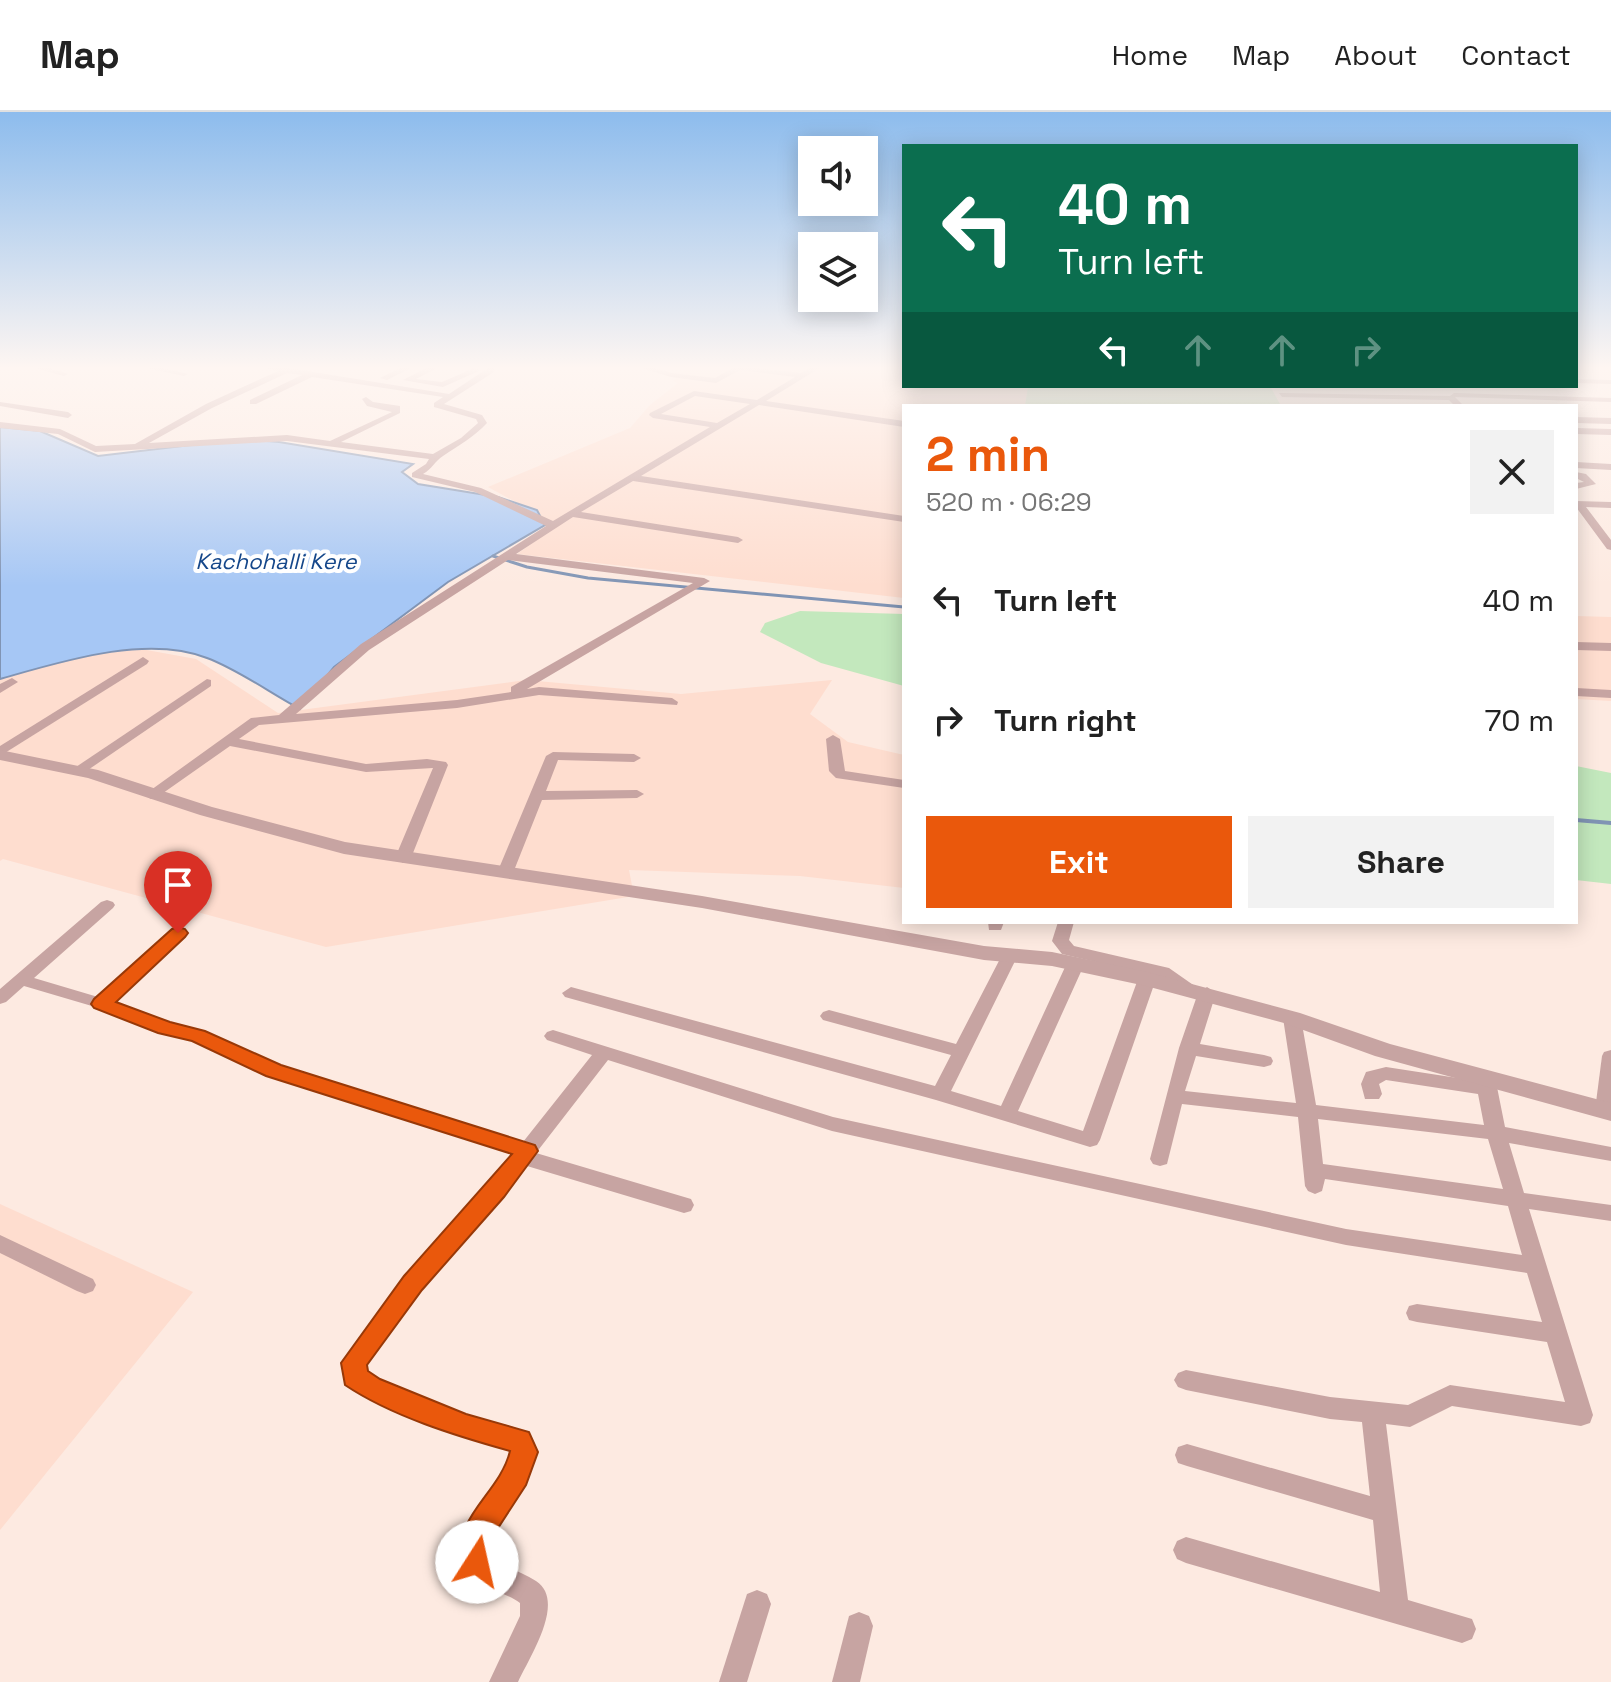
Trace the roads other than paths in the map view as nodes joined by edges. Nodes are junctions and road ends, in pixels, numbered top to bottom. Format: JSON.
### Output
{"nodes":[{"id":1,"x":75,"y":439,"type":"edge"},
{"id":2,"x":150,"y":439,"type":"edge"},
{"id":3,"x":259,"y":439,"type":"edge"},
{"id":4,"x":288,"y":439,"type":"edge"},
{"id":5,"x":341,"y":439,"type":"edge"},
{"id":6,"x":465,"y":439,"type":"edge"},
{"id":7,"x":697,"y":439,"type":"edge"},
{"id":8,"x":331,"y":444,"type":"junction"},
{"id":9,"x":135,"y":448,"type":"junction"},
{"id":10,"x":434,"y":457,"type":"junction"},
{"id":11,"x":1611,"y":469,"type":"edge"},
{"id":12,"x":1578,"y":472,"type":"edge"},
{"id":13,"x":632,"y":478,"type":"junction"},
{"id":14,"x":1578,"y":486,"type":"edge"},
{"id":15,"x":1578,"y":504,"type":"edge"},
{"id":16,"x":1611,"y":505,"type":"edge"},
{"id":17,"x":571,"y":514,"type":"junction"},
{"id":18,"x":902,"y":519,"type":"edge"},
{"id":19,"x":553,"y":525,"type":"junction"},
{"id":20,"x":738,"y":540,"type":"dead end"},
{"id":21,"x":1611,"y":547,"type":"edge"},
{"id":22,"x":502,"y":558,"type":"junction"},
{"id":23,"x":1578,"y":646,"type":"edge"},
{"id":24,"x":1611,"y":647,"type":"edge"},
{"id":25,"x":143,"y":661,"type":"dead end"},
{"id":26,"x":207,"y":683,"type":"dead end"},
{"id":27,"x":1580,"y":692,"type":"edge"},
{"id":28,"x":1611,"y":694,"type":"edge"},
{"id":29,"x":506,"y":696,"type":"junction"},
{"id":30,"x":672,"y":702,"type":"dead end"},
{"id":31,"x":281,"y":720,"type":"junction"},
{"id":32,"x":833,"y":739,"type":"dead end"},
{"id":33,"x":227,"y":741,"type":"junction"},
{"id":34,"x":0,"y":754,"type":"edge"},
{"id":35,"x":634,"y":758,"type":"dead end"},
{"id":36,"x":77,"y":771,"type":"junction"},
{"id":37,"x":902,"y":784,"type":"edge"},
{"id":38,"x":637,"y":794,"type":"dead end"},
{"id":39,"x":151,"y":795,"type":"junction"},
{"id":40,"x":535,"y":796,"type":"junction"},
{"id":41,"x":403,"y":858,"type":"junction"},
{"id":42,"x":505,"y":873,"type":"junction"},
{"id":43,"x":107,"y":905,"type":"dead end"},
{"id":44,"x":1065,"y":924,"type":"edge"},
{"id":45,"x":178,"y":933,"type":"dead end"},
{"id":46,"x":1010,"y":955,"type":"junction"},
{"id":47,"x":1075,"y":965,"type":"junction"},
{"id":48,"x":22,"y":979,"type":"junction"},
{"id":49,"x":1147,"y":979,"type":"junction"},
{"id":50,"x":1198,"y":991,"type":"junction"},
{"id":51,"x":571,"y":993,"type":"dead end"},
{"id":52,"x":0,"y":998,"type":"edge"},
{"id":53,"x":101,"y":1004,"type":"junction"},
{"id":54,"x":829,"y":1016,"type":"dead end"},
{"id":55,"x":1292,"y":1018,"type":"junction"},
{"id":56,"x":553,"y":1036,"type":"dead end"},
{"id":57,"x":1188,"y":1048,"type":"junction"},
{"id":58,"x":960,"y":1051,"type":"junction"},
{"id":59,"x":603,"y":1053,"type":"junction"},
{"id":60,"x":1611,"y":1056,"type":"edge"},
{"id":61,"x":1264,"y":1061,"type":"dead end"},
{"id":62,"x":1487,"y":1083,"type":"junction"},
{"id":63,"x":940,"y":1094,"type":"junction"},
{"id":64,"x":1372,"y":1094,"type":"dead end"},
{"id":65,"x":1174,"y":1096,"type":"junction"},
{"id":66,"x":1307,"y":1109,"type":"junction"},
{"id":67,"x":1608,"y":1111,"type":"edge"},
{"id":68,"x":1006,"y":1115,"type":"junction"},
{"id":69,"x":1496,"y":1133,"type":"junction"},
{"id":70,"x":525,"y":1154,"type":"junction"},
{"id":71,"x":1611,"y":1154,"type":"edge"},
{"id":72,"x":1160,"y":1159,"type":"dead end"},
{"id":73,"x":1519,"y":1200,"type":"junction"},
{"id":74,"x":684,"y":1205,"type":"dead end"},
{"id":75,"x":1611,"y":1213,"type":"edge"},
{"id":76,"x":0,"y":1243,"type":"edge"},
{"id":77,"x":1538,"y":1266,"type":"junction"},
{"id":78,"x":85,"y":1285,"type":"dead end"},
{"id":79,"x":1417,"y":1313,"type":"dead end"},
{"id":80,"x":1558,"y":1334,"type":"junction"},
{"id":81,"x":1186,"y":1380,"type":"dead end"},
{"id":82,"x":1373,"y":1413,"type":"junction"},
{"id":83,"x":1187,"y":1455,"type":"dead end"},
{"id":84,"x":1385,"y":1512,"type":"junction"},
{"id":85,"x":1186,"y":1550,"type":"dead end"},
{"id":86,"x":757,"y":1604,"type":"dead end"},
{"id":87,"x":1396,"y":1612,"type":"junction"},
{"id":88,"x":859,"y":1626,"type":"dead end"},
{"id":89,"x":1462,"y":1629,"type":"dead end"},
{"id":90,"x":503,"y":1682,"type":"edge"},
{"id":91,"x":733,"y":1682,"type":"edge"},
{"id":92,"x":846,"y":1682,"type":"edge"}],
"edges":[{"from":1,"to":9,"type":"street"},
{"from":2,"to":9,"type":"street"},
{"from":3,"to":9,"type":"street"},
{"from":4,"to":8,"type":"street"},
{"from":5,"to":8,"type":"street"},
{"from":6,"to":10,"type":"street"},
{"from":7,"to":13,"type":"street"},
{"from":8,"to":10,"type":"street"},
{"from":10,"to":19,"type":"street"},
{"from":11,"to":12,"type":"street"},
{"from":12,"to":14,"type":"street"},
{"from":13,"to":17,"type":"street"},
{"from":13,"to":18,"type":"street"},
{"from":15,"to":16,"type":"street"},
{"from":15,"to":21,"type":"street"},
{"from":17,"to":19,"type":"street"},
{"from":17,"to":20,"type":"street"},
{"from":19,"to":22,"type":"street"},
{"from":22,"to":29,"type":"street"},
{"from":22,"to":31,"type":"street"},
{"from":23,"to":24,"type":"street"},
{"from":25,"to":34,"type":"street"},
{"from":26,"to":36,"type":"street"},
{"from":27,"to":28,"type":"street"},
{"from":29,"to":30,"type":"street"},
{"from":29,"to":31,"type":"street"},
{"from":31,"to":33,"type":"street"},
{"from":32,"to":37,"type":"street"},
{"from":33,"to":39,"type":"street"},
{"from":33,"to":41,"type":"street"},
{"from":34,"to":36,"type":"street"},
{"from":35,"to":40,"type":"street"},
{"from":36,"to":39,"type":"street"},
{"from":38,"to":40,"type":"street"},
{"from":39,"to":41,"type":"street"},
{"from":40,"to":42,"type":"street"},
{"from":41,"to":42,"type":"street"},
{"from":42,"to":46,"type":"street"},
{"from":43,"to":48,"type":"street"},
{"from":44,"to":50,"type":"street"},
{"from":45,"to":53,"type":"street"},
{"from":46,"to":47,"type":"street"},
{"from":46,"to":58,"type":"street"},
{"from":47,"to":49,"type":"street"},
{"from":47,"to":68,"type":"street"},
{"from":48,"to":52,"type":"street"},
{"from":48,"to":53,"type":"street"},
{"from":49,"to":50,"type":"street"},
{"from":49,"to":68,"type":"street"},
{"from":50,"to":55,"type":"street"},
{"from":50,"to":57,"type":"street"},
{"from":51,"to":63,"type":"street"},
{"from":53,"to":70,"type":"street"},
{"from":54,"to":58,"type":"street"},
{"from":55,"to":62,"type":"street"},
{"from":55,"to":66,"type":"street"},
{"from":56,"to":59,"type":"street"},
{"from":57,"to":61,"type":"street"},
{"from":57,"to":65,"type":"street"},
{"from":58,"to":63,"type":"street"},
{"from":59,"to":70,"type":"street"},
{"from":59,"to":77,"type":"street"},
{"from":60,"to":67,"type":"street"},
{"from":62,"to":64,"type":"street"},
{"from":62,"to":67,"type":"street"},
{"from":62,"to":69,"type":"street"},
{"from":63,"to":68,"type":"street"},
{"from":65,"to":66,"type":"street"},
{"from":65,"to":72,"type":"street"},
{"from":66,"to":69,"type":"street"},
{"from":66,"to":73,"type":"street"},
{"from":69,"to":71,"type":"street"},
{"from":69,"to":73,"type":"street"},
{"from":70,"to":74,"type":"street"},
{"from":70,"to":90,"type":"street"},
{"from":73,"to":75,"type":"street"},
{"from":73,"to":77,"type":"street"},
{"from":76,"to":78,"type":"street"},
{"from":77,"to":80,"type":"street"},
{"from":79,"to":80,"type":"street"},
{"from":80,"to":82,"type":"street"},
{"from":81,"to":82,"type":"street"},
{"from":82,"to":84,"type":"street"},
{"from":83,"to":84,"type":"street"},
{"from":84,"to":87,"type":"street"},
{"from":85,"to":87,"type":"street"},
{"from":86,"to":91,"type":"street"},
{"from":87,"to":89,"type":"street"},
{"from":88,"to":92,"type":"street"}]}
